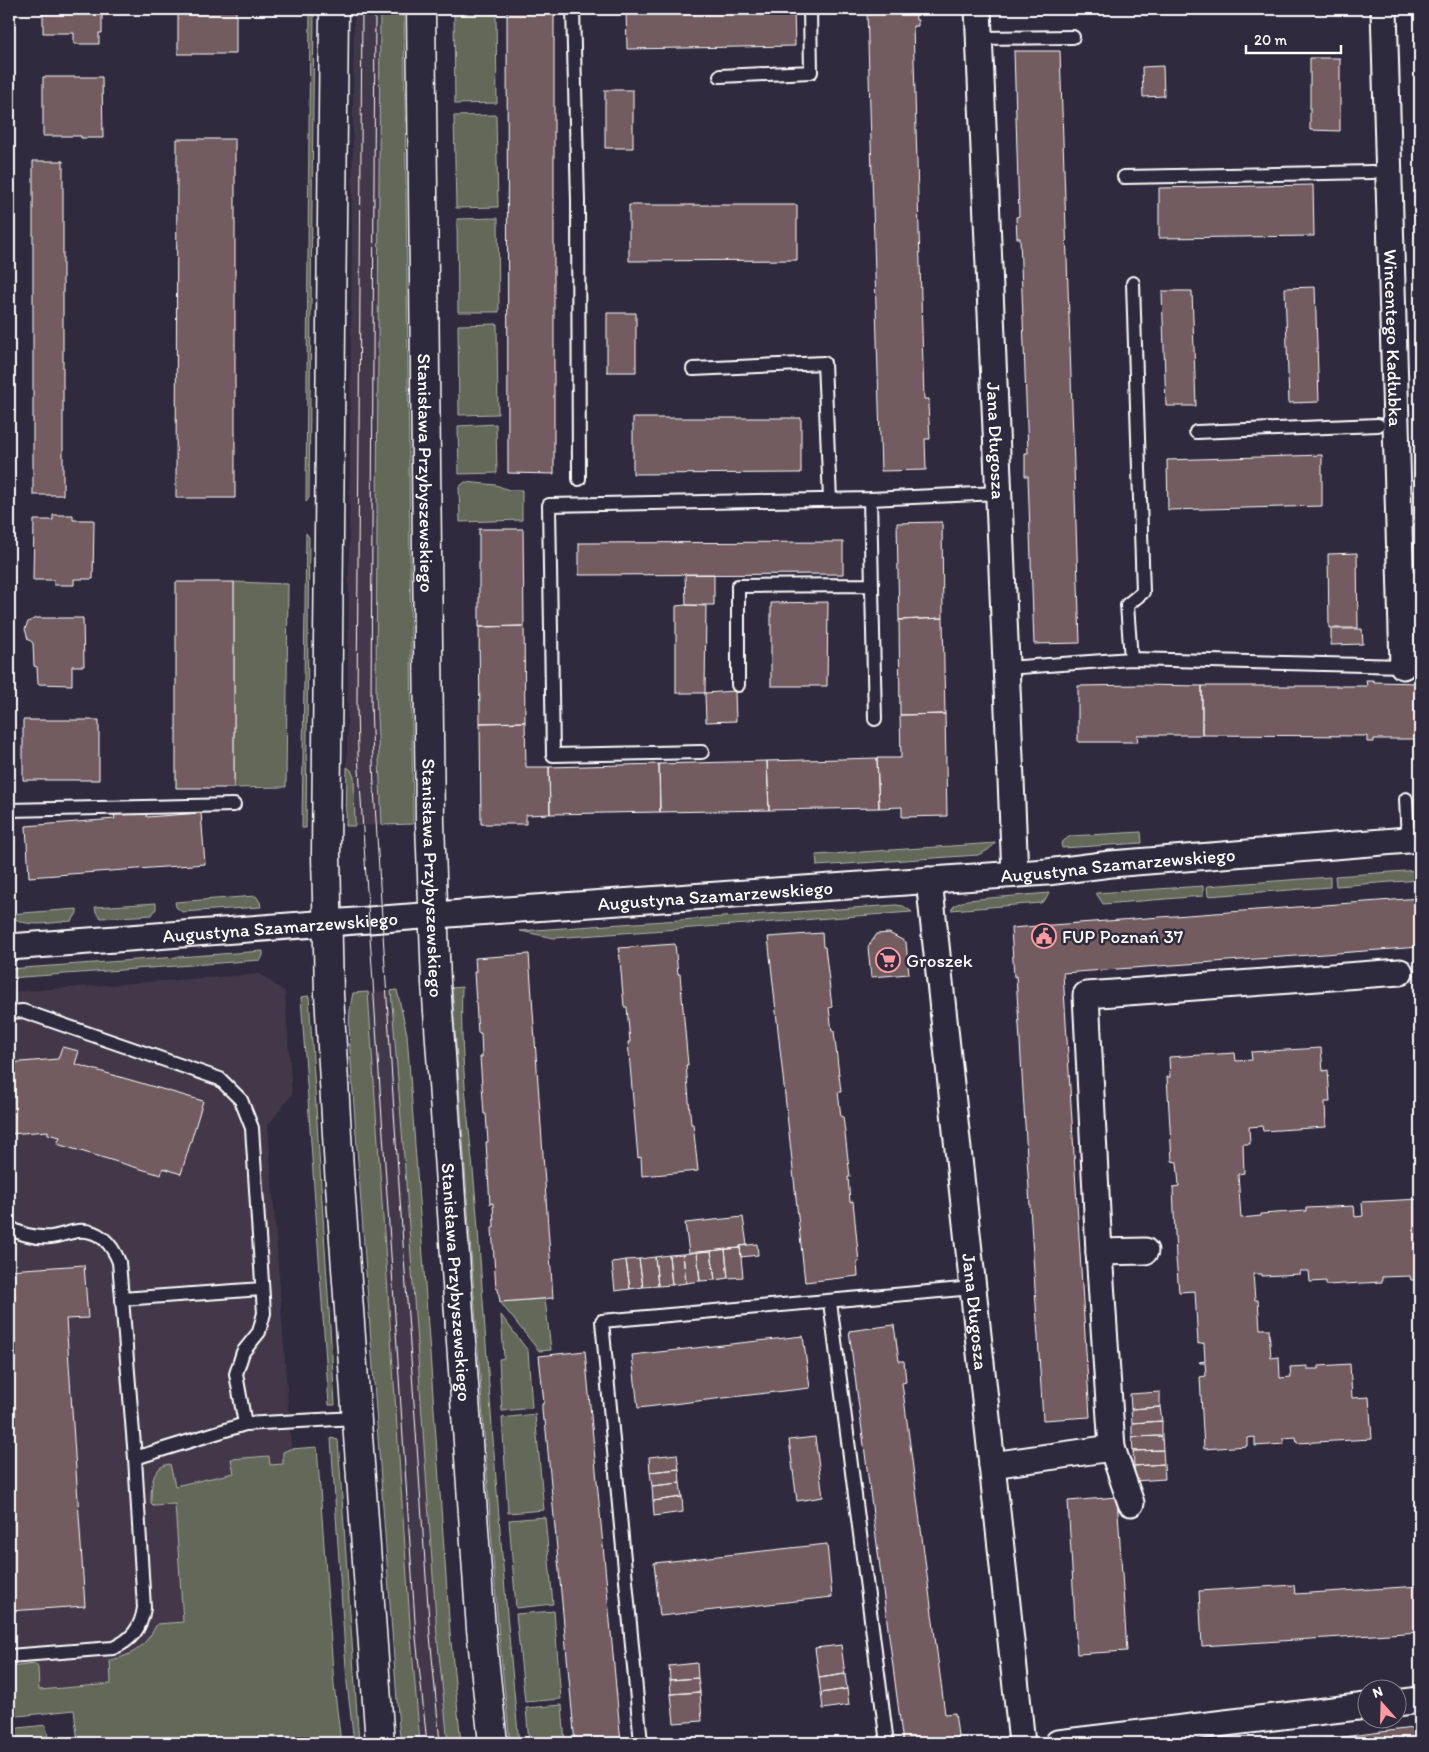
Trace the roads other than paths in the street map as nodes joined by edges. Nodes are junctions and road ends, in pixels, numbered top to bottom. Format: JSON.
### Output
{"nodes":[{"id":1,"x":334,"y":9,"type":"edge"},
{"id":2,"x":421,"y":9,"type":"edge"},
{"id":3,"x":573,"y":9,"type":"edge"},
{"id":4,"x":810,"y":9,"type":"edge"},
{"id":5,"x":978,"y":9,"type":"edge"},
{"id":6,"x":1384,"y":9,"type":"edge"},
{"id":7,"x":1073,"y":37,"type":"dead end"},
{"id":8,"x":979,"y":38,"type":"junction"},
{"id":9,"x":720,"y":76,"type":"dead end"},
{"id":10,"x":1372,"y":172,"type":"dead end"},
{"id":11,"x":1124,"y":177,"type":"dead end"},
{"id":12,"x":1133,"y":283,"type":"dead end"},
{"id":13,"x":693,"y":369,"type":"dead end"},
{"id":14,"x":1378,"y":425,"type":"dead end"},
{"id":15,"x":1196,"y":432,"type":"dead end"},
{"id":16,"x":579,"y":479,"type":"dead end"},
{"id":17,"x":998,"y":493,"type":"junction"},
{"id":18,"x":830,"y":499,"type":"junction"},
{"id":19,"x":870,"y":499,"type":"junction"},
{"id":20,"x":1410,"y":578,"type":"edge"},
{"id":21,"x":872,"y":585,"type":"junction"},
{"id":22,"x":1131,"y":660,"type":"junction"},
{"id":23,"x":1403,"y":666,"type":"joint"},
{"id":24,"x":1006,"y":668,"type":"junction"},
{"id":25,"x":738,"y":685,"type":"dead end"},
{"id":26,"x":875,"y":720,"type":"dead end"},
{"id":27,"x":702,"y":752,"type":"dead end"},
{"id":28,"x":1406,"y":799,"type":"dead end"},
{"id":29,"x":234,"y":805,"type":"dead end"},
{"id":30,"x":9,"y":810,"type":"edge"},
{"id":31,"x":1414,"y":839,"type":"edge"},
{"id":32,"x":1015,"y":874,"type":"junction"},
{"id":33,"x":929,"y":880,"type":"junction"},
{"id":34,"x":433,"y":915,"type":"junction"},
{"id":35,"x":328,"y":923,"type":"junction"},
{"id":36,"x":9,"y":947,"type":"edge"},
{"id":37,"x":1400,"y":972,"type":"dead end"},
{"id":38,"x":9,"y":1012,"type":"edge"},
{"id":39,"x":9,"y":1228,"type":"edge"},
{"id":40,"x":1099,"y":1252,"type":"junction"},
{"id":41,"x":1145,"y":1252,"type":"dead end"},
{"id":42,"x":973,"y":1288,"type":"junction"},
{"id":43,"x":262,"y":1289,"type":"junction"},
{"id":44,"x":122,"y":1299,"type":"junction"},
{"id":45,"x":830,"y":1302,"type":"junction"},
{"id":46,"x":356,"y":1418,"type":"junction"},
{"id":47,"x":245,"y":1424,"type":"junction"},
{"id":48,"x":1112,"y":1448,"type":"junction"},
{"id":49,"x":135,"y":1458,"type":"junction"},
{"id":50,"x":992,"y":1465,"type":"junction"},
{"id":51,"x":1131,"y":1503,"type":"dead end"},
{"id":52,"x":9,"y":1656,"type":"edge"},
{"id":53,"x":1420,"y":1700,"type":"edge"},
{"id":54,"x":1406,"y":1702,"type":"edge"},
{"id":55,"x":1356,"y":1707,"type":"edge"},
{"id":56,"x":380,"y":1743,"type":"edge"},
{"id":57,"x":493,"y":1743,"type":"edge"},
{"id":58,"x":641,"y":1743,"type":"edge"},
{"id":59,"x":887,"y":1743,"type":"edge"},
{"id":60,"x":1022,"y":1743,"type":"edge"},
{"id":61,"x":1058,"y":1743,"type":"edge"}],
"edges":[{"from":1,"to":35,"type":"main road"},
{"from":2,"to":34,"type":"main road","name":"Stanisława Przybyszewskiego"},
{"from":3,"to":16,"type":"lane"},
{"from":4,"to":9,"type":"lane"},
{"from":5,"to":8,"type":"street","name":"Jana Długosza"},
{"from":6,"to":20,"type":"street","name":"Wincentego Kadłubka"},
{"from":7,"to":8,"type":"lane"},
{"from":8,"to":17,"type":"street","name":"Jana Długosza"},
{"from":10,"to":11,"type":"lane"},
{"from":12,"to":22,"type":"lane"},
{"from":13,"to":18,"type":"lane"},
{"from":14,"to":15,"type":"lane"},
{"from":17,"to":19,"type":"lane"},
{"from":17,"to":24,"type":"street","name":"Jana Długosza"},
{"from":18,"to":19,"type":"lane"},
{"from":18,"to":27,"type":"lane"},
{"from":19,"to":21,"type":"lane"},
{"from":20,"to":23,"type":"street","name":"Wincentego Kadłubka"},
{"from":21,"to":25,"type":"lane"},
{"from":21,"to":26,"type":"lane"},
{"from":22,"to":23,"type":"lane"},
{"from":22,"to":24,"type":"lane"},
{"from":24,"to":32,"type":"street","name":"Jana Długosza"},
{"from":28,"to":31,"type":"lane"},
{"from":29,"to":30,"type":"lane"},
{"from":31,"to":32,"type":"street","name":"Augustyna Szamarzewskiego"},
{"from":32,"to":33,"type":"street","name":"Augustyna Szamarzewskiego"},
{"from":33,"to":34,"type":"street","name":"Augustyna Szamarzewskiego"},
{"from":33,"to":42,"type":"street","name":"Jana Długosza"},
{"from":34,"to":35,"type":"street","name":"Augustyna Szamarzewskiego"},
{"from":34,"to":57,"type":"main road","name":"Stanisława Przybyszewskiego"},
{"from":35,"to":36,"type":"street","name":"Augustyna Szamarzewskiego"},
{"from":35,"to":46,"type":"main road"},
{"from":37,"to":40,"type":"street"},
{"from":38,"to":43,"type":"lane"},
{"from":39,"to":44,"type":"lane"},
{"from":40,"to":41,"type":"street"},
{"from":40,"to":48,"type":"street"},
{"from":42,"to":45,"type":"lane"},
{"from":42,"to":50,"type":"street","name":"Jana Długosza"},
{"from":43,"to":44,"type":"lane"},
{"from":43,"to":47,"type":"lane"},
{"from":44,"to":49,"type":"lane"},
{"from":45,"to":58,"type":"lane"},
{"from":45,"to":59,"type":"lane"},
{"from":46,"to":47,"type":"lane"},
{"from":46,"to":56,"type":"main road"},
{"from":47,"to":49,"type":"lane"},
{"from":48,"to":50,"type":"street"},
{"from":48,"to":51,"type":"street"},
{"from":49,"to":52,"type":"lane"},
{"from":50,"to":60,"type":"street","name":"Jana Długosza"},
{"from":53,"to":54,"type":"street"},
{"from":55,"to":61,"type":"street"}]}
